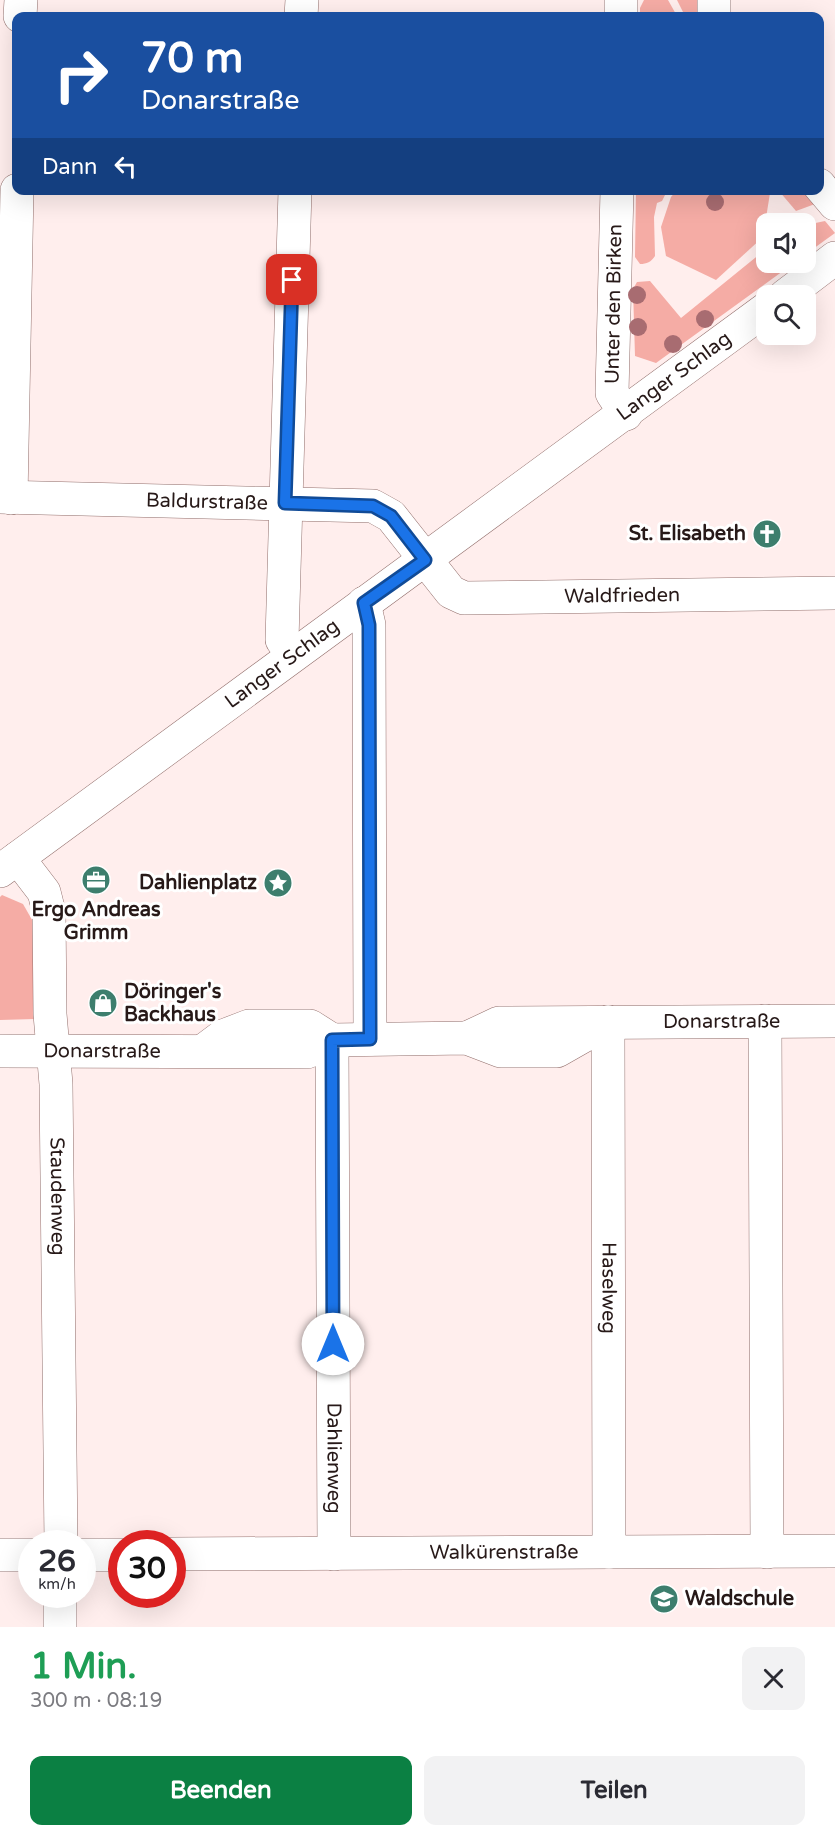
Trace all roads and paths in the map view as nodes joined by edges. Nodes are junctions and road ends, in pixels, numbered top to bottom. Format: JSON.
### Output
{"nodes":[{"id":1,"x":824,"y":191,"type":"edge"},
{"id":2,"x":17,"y":195,"type":"edge"},
{"id":3,"x":296,"y":195,"type":"edge"},
{"id":4,"x":617,"y":195,"type":"edge"},
{"id":5,"x":835,"y":204,"type":"edge"},
{"id":6,"x":835,"y":258,"type":"edge"},
{"id":7,"x":799,"y":285,"type":"edge"},
{"id":8,"x":756,"y":316,"type":"edge"},
{"id":9,"x":626,"y":414,"type":"junction"},
{"id":10,"x":5,"y":498,"type":"edge"},
{"id":11,"x":285,"y":503,"type":"junction"},
{"id":12,"x":425,"y":560,"type":"junction"},
{"id":13,"x":835,"y":593,"type":"edge"},
{"id":14,"x":364,"y":603,"type":"junction"},
{"id":15,"x":287,"y":648,"type":"junction"},
{"id":16,"x":9,"y":865,"type":"edge"},
{"id":17,"x":765,"y":1021,"type":"junction"},
{"id":18,"x":835,"y":1021,"type":"edge"},
{"id":19,"x":608,"y":1022,"type":"junction"},
{"id":20,"x":370,"y":1039,"type":"junction"},
{"id":21,"x":332,"y":1040,"type":"junction"},
{"id":22,"x":53,"y":1050,"type":"junction"},
{"id":23,"x":0,"y":1051,"type":"edge"},
{"id":24,"x":61,"y":1530,"type":"edge"},
{"id":25,"x":835,"y":1551,"type":"edge"},
{"id":26,"x":609,"y":1552,"type":"junction"},
{"id":27,"x":767,"y":1552,"type":"junction"},
{"id":28,"x":186,"y":1554,"type":"edge"},
{"id":29,"x":334,"y":1554,"type":"junction"},
{"id":30,"x":0,"y":1555,"type":"edge"},
{"id":31,"x":18,"y":1555,"type":"edge"},
{"id":32,"x":60,"y":1608,"type":"edge"},
{"id":33,"x":60,"y":1627,"type":"edge"}],
"edges":[{"from":1,"to":5,"type":"street"},
{"from":2,"to":10,"type":"street"},
{"from":3,"to":11,"type":"street"},
{"from":4,"to":9,"type":"street","name":"Unter den Birken"},
{"from":6,"to":7,"type":"street"},
{"from":8,"to":9,"type":"street","name":"Langer Schlag"},
{"from":9,"to":12,"type":"street","name":"Langer Schlag"},
{"from":10,"to":11,"type":"street","name":"Baldurstraße"},
{"from":11,"to":12,"type":"street","name":"Baldurstraße"},
{"from":11,"to":15,"type":"street"},
{"from":12,"to":13,"type":"street","name":"Waldfrieden"},
{"from":12,"to":14,"type":"street","name":"Langer Schlag"},
{"from":14,"to":15,"type":"street","name":"Langer Schlag"},
{"from":14,"to":20,"type":"street"},
{"from":15,"to":16,"type":"street","name":"Langer Schlag"},
{"from":16,"to":22,"type":"street","name":"Staudenweg"},
{"from":17,"to":18,"type":"street","name":"Donarstraße"},
{"from":17,"to":19,"type":"street","name":"Donarstraße"},
{"from":17,"to":27,"type":"street"},
{"from":19,"to":20,"type":"street","name":"Donarstraße"},
{"from":19,"to":26,"type":"street","name":"Haselweg"},
{"from":20,"to":21,"type":"street","name":"Donarstraße"},
{"from":21,"to":22,"type":"street","name":"Donarstraße"},
{"from":21,"to":29,"type":"street","name":"Dahlienweg"},
{"from":22,"to":23,"type":"street","name":"Donarstraße"},
{"from":22,"to":24,"type":"street","name":"Staudenweg"},
{"from":25,"to":27,"type":"street","name":"Walkürenstraße"},
{"from":26,"to":27,"type":"street","name":"Walkürenstraße"},
{"from":26,"to":29,"type":"street","name":"Walkürenstraße"},
{"from":28,"to":29,"type":"street","name":"Walkürenstraße"},
{"from":30,"to":31,"type":"street"},
{"from":32,"to":33,"type":"street"}]}
